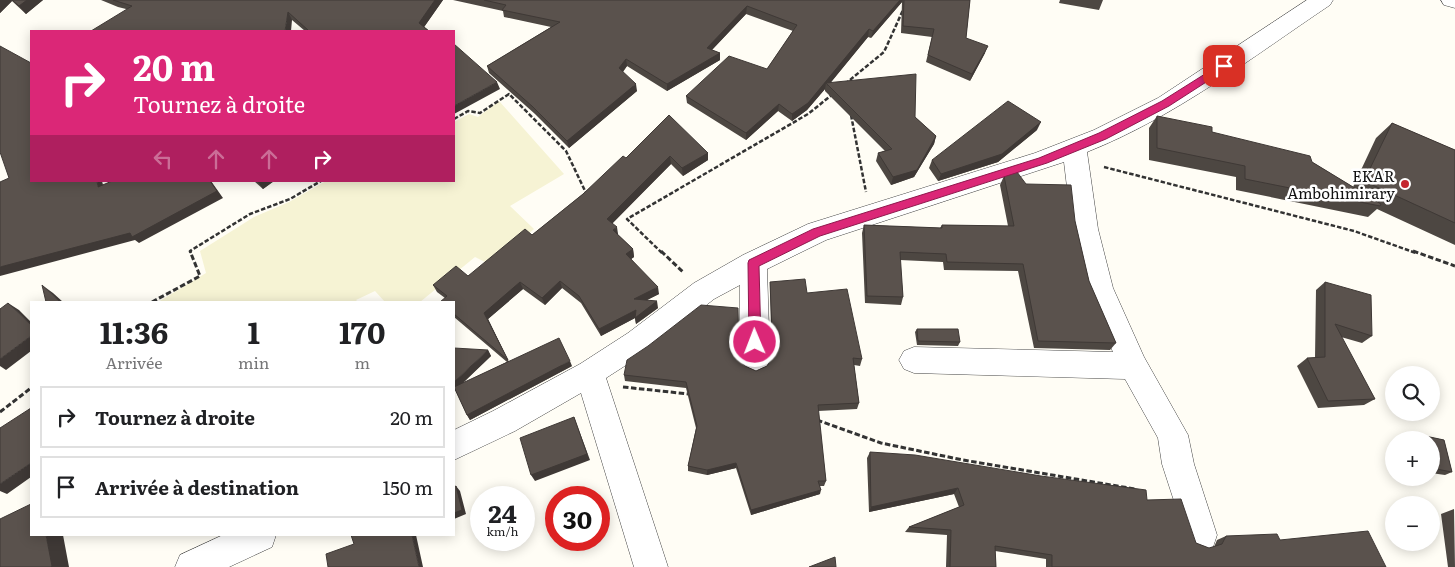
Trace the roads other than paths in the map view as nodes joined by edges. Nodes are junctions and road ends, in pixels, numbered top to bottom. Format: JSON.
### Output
{"nodes":[{"id":1,"x":1322,"y":0,"type":"edge"},
{"id":2,"x":1075,"y":154,"type":"junction"},
{"id":3,"x":753,"y":263,"type":"junction"},
{"id":4,"x":914,"y":360,"type":"dead end"},
{"id":5,"x":755,"y":362,"type":"dead end"},
{"id":6,"x":1133,"y":366,"type":"junction"},
{"id":7,"x":592,"y":379,"type":"junction"},
{"id":8,"x":455,"y":445,"type":"edge"},
{"id":9,"x":1201,"y":535,"type":"dead end"},
{"id":10,"x":258,"y":536,"type":"edge"},
{"id":11,"x":192,"y":567,"type":"edge"},
{"id":12,"x":651,"y":567,"type":"edge"}],
"edges":[{"from":1,"to":2,"type":"street"},
{"from":2,"to":3,"type":"street"},
{"from":2,"to":6,"type":"street"},
{"from":3,"to":5,"type":"street"},
{"from":3,"to":7,"type":"street"},
{"from":4,"to":6,"type":"street"},
{"from":6,"to":9,"type":"street"},
{"from":7,"to":8,"type":"street"},
{"from":7,"to":12,"type":"street"},
{"from":10,"to":11,"type":"street"}]}
